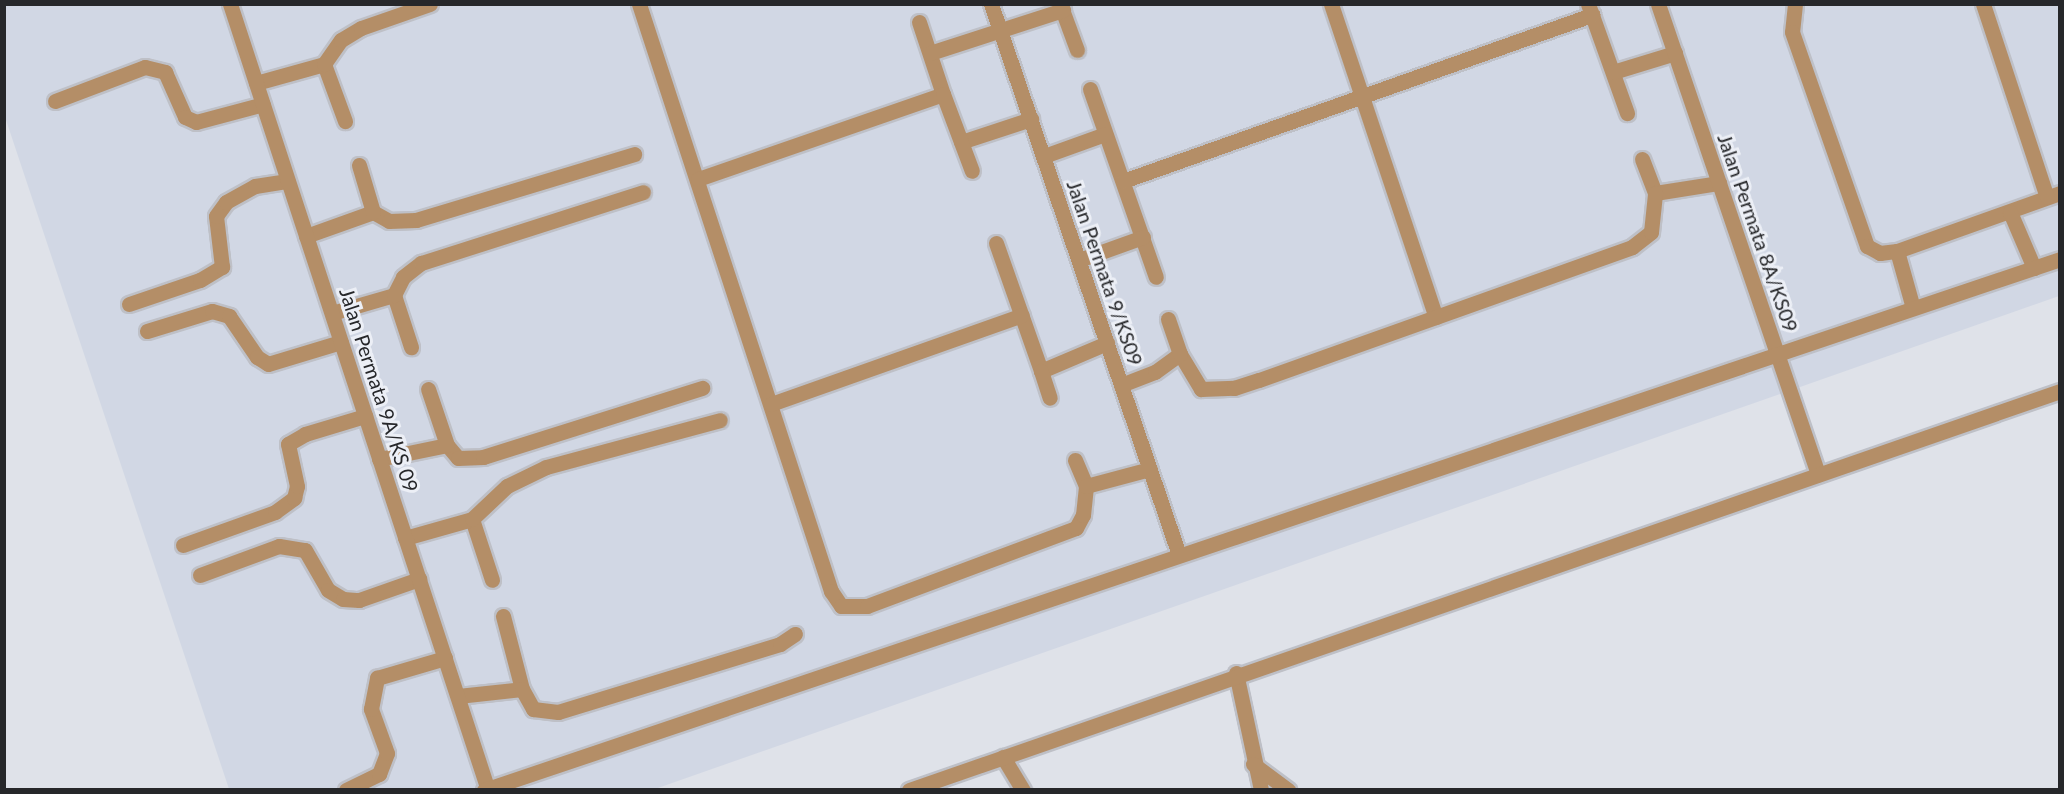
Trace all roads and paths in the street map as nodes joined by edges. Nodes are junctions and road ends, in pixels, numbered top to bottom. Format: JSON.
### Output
{"nodes":[{"id":1,"x":230,"y":4,"type":"edge"},
{"id":2,"x":430,"y":4,"type":"edge"},
{"id":3,"x":639,"y":4,"type":"edge"},
{"id":4,"x":992,"y":4,"type":"edge"},
{"id":5,"x":1331,"y":4,"type":"edge"},
{"id":6,"x":1658,"y":4,"type":"edge"},
{"id":7,"x":1795,"y":4,"type":"edge"},
{"id":8,"x":1983,"y":4,"type":"edge"},
{"id":9,"x":1062,"y":8,"type":"edge"},
{"id":10,"x":1590,"y":10,"type":"edge"},
{"id":11,"x":919,"y":22,"type":"dead end"},
{"id":12,"x":1000,"y":31,"type":"junction"},
{"id":13,"x":1077,"y":50,"type":"dead end"},
{"id":14,"x":930,"y":53,"type":"junction"},
{"id":15,"x":1675,"y":53,"type":"junction"},
{"id":16,"x":324,"y":63,"type":"junction"},
{"id":17,"x":1612,"y":72,"type":"junction"},
{"id":18,"x":256,"y":83,"type":"junction"},
{"id":19,"x":1090,"y":89,"type":"dead end"},
{"id":20,"x":943,"y":94,"type":"junction"},
{"id":21,"x":1363,"y":95,"type":"junction"},
{"id":22,"x":55,"y":101,"type":"dead end"},
{"id":23,"x":263,"y":104,"type":"junction"},
{"id":24,"x":1627,"y":113,"type":"dead end"},
{"id":25,"x":1031,"y":119,"type":"junction"},
{"id":26,"x":345,"y":121,"type":"dead end"},
{"id":27,"x":1105,"y":134,"type":"junction"},
{"id":28,"x":961,"y":142,"type":"junction"},
{"id":29,"x":634,"y":154,"type":"dead end"},
{"id":30,"x":1044,"y":156,"type":"junction"},
{"id":31,"x":1642,"y":159,"type":"dead end"},
{"id":32,"x":359,"y":165,"type":"dead end"},
{"id":33,"x":972,"y":171,"type":"dead end"},
{"id":34,"x":698,"y":179,"type":"junction"},
{"id":35,"x":288,"y":181,"type":"junction"},
{"id":36,"x":1123,"y":181,"type":"junction"},
{"id":37,"x":1719,"y":183,"type":"junction"},
{"id":38,"x":643,"y":192,"type":"dead end"},
{"id":39,"x":1655,"y":193,"type":"junction"},
{"id":40,"x":2053,"y":195,"type":"edge"},
{"id":41,"x":373,"y":212,"type":"junction"},
{"id":42,"x":2010,"y":212,"type":"junction"},
{"id":43,"x":306,"y":236,"type":"junction"},
{"id":44,"x":1143,"y":237,"type":"junction"},
{"id":45,"x":996,"y":243,"type":"dead end"},
{"id":46,"x":1897,"y":251,"type":"junction"},
{"id":47,"x":2060,"y":259,"type":"edge"},
{"id":48,"x":1079,"y":260,"type":"junction"},
{"id":49,"x":2034,"y":268,"type":"junction"},
{"id":50,"x":1156,"y":277,"type":"dead end"},
{"id":51,"x":394,"y":295,"type":"junction"},
{"id":52,"x":129,"y":304,"type":"dead end"},
{"id":53,"x":1913,"y":308,"type":"junction"},
{"id":54,"x":332,"y":313,"type":"junction"},
{"id":55,"x":1022,"y":315,"type":"junction"},
{"id":56,"x":1436,"y":316,"type":"junction"},
{"id":57,"x":1168,"y":319,"type":"dead end"},
{"id":58,"x":147,"y":331,"type":"dead end"},
{"id":59,"x":341,"y":342,"type":"junction"},
{"id":60,"x":1107,"y":343,"type":"junction"},
{"id":61,"x":411,"y":347,"type":"dead end"},
{"id":62,"x":1180,"y":354,"type":"junction"},
{"id":63,"x":1777,"y":354,"type":"junction"},
{"id":64,"x":1041,"y":371,"type":"junction"},
{"id":65,"x":1121,"y":385,"type":"junction"},
{"id":66,"x":702,"y":388,"type":"dead end"},
{"id":67,"x":428,"y":389,"type":"dead end"},
{"id":68,"x":2060,"y":391,"type":"edge"},
{"id":69,"x":1050,"y":398,"type":"dead end"},
{"id":70,"x":771,"y":404,"type":"junction"},
{"id":71,"x":365,"y":416,"type":"junction"},
{"id":72,"x":720,"y":420,"type":"dead end"},
{"id":73,"x":447,"y":445,"type":"junction"},
{"id":74,"x":379,"y":459,"type":"junction"},
{"id":75,"x":1075,"y":460,"type":"dead end"},
{"id":76,"x":1150,"y":469,"type":"junction"},
{"id":77,"x":1818,"y":475,"type":"junction"},
{"id":78,"x":1086,"y":486,"type":"junction"},
{"id":79,"x":472,"y":519,"type":"junction"},
{"id":80,"x":405,"y":538,"type":"junction"},
{"id":81,"x":183,"y":545,"type":"dead end"},
{"id":82,"x":1179,"y":555,"type":"junction"},
{"id":83,"x":200,"y":575,"type":"dead end"},
{"id":84,"x":419,"y":579,"type":"junction"},
{"id":85,"x":492,"y":580,"type":"dead end"},
{"id":86,"x":503,"y":616,"type":"dead end"},
{"id":87,"x":795,"y":634,"type":"dead end"},
{"id":88,"x":445,"y":658,"type":"junction"},
{"id":89,"x":1236,"y":673,"type":"junction"},
{"id":90,"x":522,"y":689,"type":"junction"},
{"id":91,"x":458,"y":696,"type":"junction"},
{"id":92,"x":1003,"y":757,"type":"junction"},
{"id":93,"x":1253,"y":764,"type":"junction"},
{"id":94,"x":346,"y":789,"type":"edge"},
{"id":95,"x":487,"y":789,"type":"edge"},
{"id":96,"x":909,"y":789,"type":"edge"},
{"id":97,"x":1023,"y":789,"type":"edge"},
{"id":98,"x":1261,"y":789,"type":"edge"},
{"id":99,"x":1288,"y":789,"type":"edge"}],
"edges":[{"from":1,"to":18,"type":"street","name":"Jalan Permata 9A/KS 09"},
{"from":2,"to":16,"type":"street"},
{"from":3,"to":34,"type":"street"},
{"from":4,"to":12,"type":"street","name":"Jalan Permata 9/KS09"},
{"from":5,"to":21,"type":"street"},
{"from":6,"to":15,"type":"street","name":"Jalan Permata 8A/KS09"},
{"from":7,"to":46,"type":"street"},
{"from":8,"to":40,"type":"street"},
{"from":9,"to":12,"type":"street"},
{"from":9,"to":13,"type":"street"},
{"from":10,"to":17,"type":"street"},
{"from":10,"to":21,"type":"street"},
{"from":11,"to":14,"type":"street"},
{"from":12,"to":14,"type":"street"},
{"from":12,"to":25,"type":"street","name":"Jalan Permata 9/KS09"},
{"from":14,"to":20,"type":"street"},
{"from":15,"to":17,"type":"street"},
{"from":15,"to":37,"type":"street","name":"Jalan Permata 8A/KS09"},
{"from":16,"to":18,"type":"street"},
{"from":16,"to":26,"type":"street"},
{"from":17,"to":24,"type":"street"},
{"from":18,"to":23,"type":"street","name":"Jalan Permata 9A/KS 09"},
{"from":19,"to":27,"type":"street"},
{"from":20,"to":28,"type":"street"},
{"from":20,"to":34,"type":"street"},
{"from":21,"to":36,"type":"street"},
{"from":21,"to":56,"type":"street"},
{"from":22,"to":23,"type":"street"},
{"from":23,"to":35,"type":"street","name":"Jalan Permata 9A/KS 09"},
{"from":25,"to":28,"type":"street"},
{"from":25,"to":30,"type":"street","name":"Jalan Permata 9/KS09"},
{"from":27,"to":30,"type":"street"},
{"from":27,"to":36,"type":"street"},
{"from":28,"to":33,"type":"street"},
{"from":29,"to":41,"type":"street"},
{"from":30,"to":48,"type":"street","name":"Jalan Permata 9/KS09"},
{"from":31,"to":39,"type":"street"},
{"from":32,"to":41,"type":"street"},
{"from":34,"to":70,"type":"street"},
{"from":35,"to":43,"type":"street","name":"Jalan Permata 9A/KS 09"},
{"from":35,"to":52,"type":"street"},
{"from":36,"to":44,"type":"street"},
{"from":37,"to":39,"type":"street"},
{"from":37,"to":63,"type":"street","name":"Jalan Permata 8A/KS09"},
{"from":38,"to":51,"type":"street"},
{"from":39,"to":56,"type":"street"},
{"from":40,"to":42,"type":"street"},
{"from":41,"to":43,"type":"street"},
{"from":42,"to":46,"type":"street"},
{"from":42,"to":49,"type":"street"},
{"from":43,"to":54,"type":"street","name":"Jalan Permata 9A/KS 09"},
{"from":44,"to":48,"type":"street"},
{"from":44,"to":50,"type":"street"},
{"from":45,"to":55,"type":"street"},
{"from":46,"to":53,"type":"street"},
{"from":47,"to":49,"type":"street"},
{"from":48,"to":60,"type":"street","name":"Jalan Permata 9/KS09"},
{"from":49,"to":53,"type":"street"},
{"from":51,"to":54,"type":"street"},
{"from":51,"to":61,"type":"street"},
{"from":53,"to":63,"type":"street"},
{"from":54,"to":59,"type":"street","name":"Jalan Permata 9A/KS 09"},
{"from":55,"to":64,"type":"street"},
{"from":55,"to":70,"type":"street"},
{"from":56,"to":62,"type":"street"},
{"from":57,"to":62,"type":"street"},
{"from":58,"to":59,"type":"street"},
{"from":59,"to":71,"type":"street","name":"Jalan Permata 9A/KS 09"},
{"from":60,"to":64,"type":"street"},
{"from":60,"to":65,"type":"street","name":"Jalan Permata 9/KS09"},
{"from":62,"to":65,"type":"street"},
{"from":63,"to":77,"type":"street","name":"Jalan Permata 8A/KS09"},
{"from":63,"to":82,"type":"street"},
{"from":64,"to":69,"type":"street"},
{"from":65,"to":76,"type":"street","name":"Jalan Permata 9/KS09"},
{"from":66,"to":73,"type":"street"},
{"from":67,"to":73,"type":"street"},
{"from":68,"to":77,"type":"street"},
{"from":70,"to":78,"type":"street"},
{"from":71,"to":74,"type":"street","name":"Jalan Permata 9A/KS 09"},
{"from":71,"to":81,"type":"street"},
{"from":72,"to":79,"type":"street"},
{"from":73,"to":74,"type":"street"},
{"from":74,"to":80,"type":"street","name":"Jalan Permata 9A/KS 09"},
{"from":75,"to":78,"type":"street"},
{"from":76,"to":78,"type":"street"},
{"from":76,"to":82,"type":"street","name":"Jalan Permata 9/KS09"},
{"from":77,"to":89,"type":"street"},
{"from":79,"to":80,"type":"street"},
{"from":79,"to":85,"type":"street"},
{"from":80,"to":84,"type":"street","name":"Jalan Permata 9A/KS 09"},
{"from":82,"to":95,"type":"street"},
{"from":83,"to":84,"type":"street"},
{"from":84,"to":88,"type":"street","name":"Jalan Permata 9A/KS 09"},
{"from":86,"to":90,"type":"street"},
{"from":87,"to":90,"type":"street"},
{"from":88,"to":91,"type":"street","name":"Jalan Permata 9A/KS 09"},
{"from":88,"to":94,"type":"street"},
{"from":89,"to":92,"type":"street"},
{"from":89,"to":93,"type":"street"},
{"from":90,"to":91,"type":"street"},
{"from":91,"to":95,"type":"street","name":"Jalan Permata 9A/KS 09"},
{"from":92,"to":96,"type":"street"},
{"from":92,"to":97,"type":"street"},
{"from":93,"to":98,"type":"street"},
{"from":93,"to":99,"type":"street"}]}
